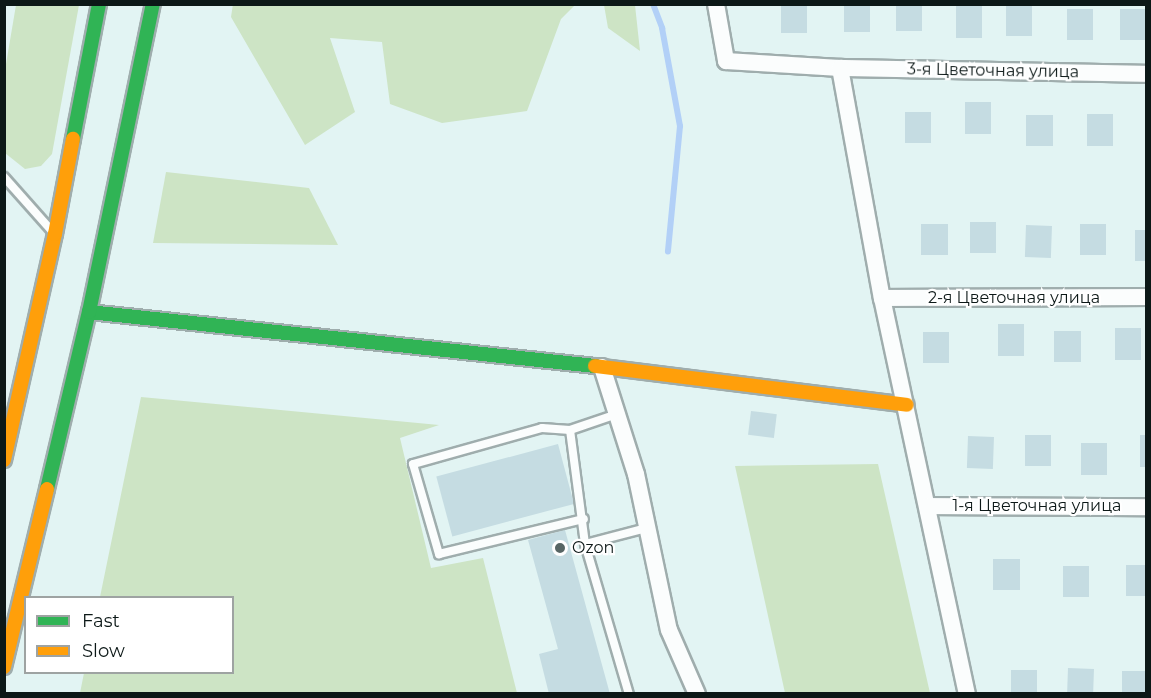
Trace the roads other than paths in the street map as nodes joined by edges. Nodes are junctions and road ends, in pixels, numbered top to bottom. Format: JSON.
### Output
{"nodes":[{"id":1,"x":99,"y":4,"type":"edge"},
{"id":2,"x":153,"y":4,"type":"edge"},
{"id":3,"x":716,"y":4,"type":"edge"},
{"id":4,"x":840,"y":68,"type":"junction"},
{"id":5,"x":1146,"y":74,"type":"edge"},
{"id":6,"x":4,"y":177,"type":"edge"},
{"id":7,"x":54,"y":234,"type":"junction"},
{"id":8,"x":1146,"y":297,"type":"edge"},
{"id":9,"x":882,"y":298,"type":"junction"},
{"id":10,"x":89,"y":312,"type":"junction"},
{"id":11,"x":602,"y":367,"type":"junction"},
{"id":12,"x":907,"y":405,"type":"junction"},
{"id":13,"x":617,"y":414,"type":"junction"},
{"id":14,"x":570,"y":430,"type":"junction"},
{"id":15,"x":4,"y":460,"type":"edge"},
{"id":16,"x":928,"y":506,"type":"junction"},
{"id":17,"x":1146,"y":507,"type":"edge"},
{"id":18,"x":584,"y":519,"type":"junction"},
{"id":19,"x":647,"y":528,"type":"junction"},
{"id":20,"x":585,"y":544,"type":"junction"},
{"id":21,"x":4,"y":667,"type":"edge"},
{"id":22,"x":629,"y":693,"type":"edge"},
{"id":23,"x":697,"y":693,"type":"edge"},
{"id":24,"x":967,"y":693,"type":"edge"}],
"edges":[{"from":1,"to":7,"type":"main road"},
{"from":2,"to":10,"type":"main road"},
{"from":3,"to":4,"type":"street","name":"3-я Цветочная улица"},
{"from":4,"to":5,"type":"street","name":"3-я Цветочная улица"},
{"from":4,"to":9,"type":"street"},
{"from":6,"to":7,"type":"lane"},
{"from":7,"to":15,"type":"main road"},
{"from":8,"to":9,"type":"street","name":"2-я Цветочная улица"},
{"from":9,"to":12,"type":"street"},
{"from":10,"to":11,"type":"main road"},
{"from":10,"to":21,"type":"main road"},
{"from":11,"to":12,"type":"main road"},
{"from":11,"to":13,"type":"street"},
{"from":12,"to":16,"type":"street"},
{"from":13,"to":14,"type":"lane"},
{"from":13,"to":19,"type":"street"},
{"from":14,"to":18,"type":"lane"},
{"from":14,"to":18,"type":"lane"},
{"from":16,"to":17,"type":"street","name":"1-я Цветочная улица"},
{"from":16,"to":24,"type":"street"},
{"from":18,"to":20,"type":"lane"},
{"from":19,"to":20,"type":"lane"},
{"from":19,"to":23,"type":"street"},
{"from":20,"to":22,"type":"lane"}]}
